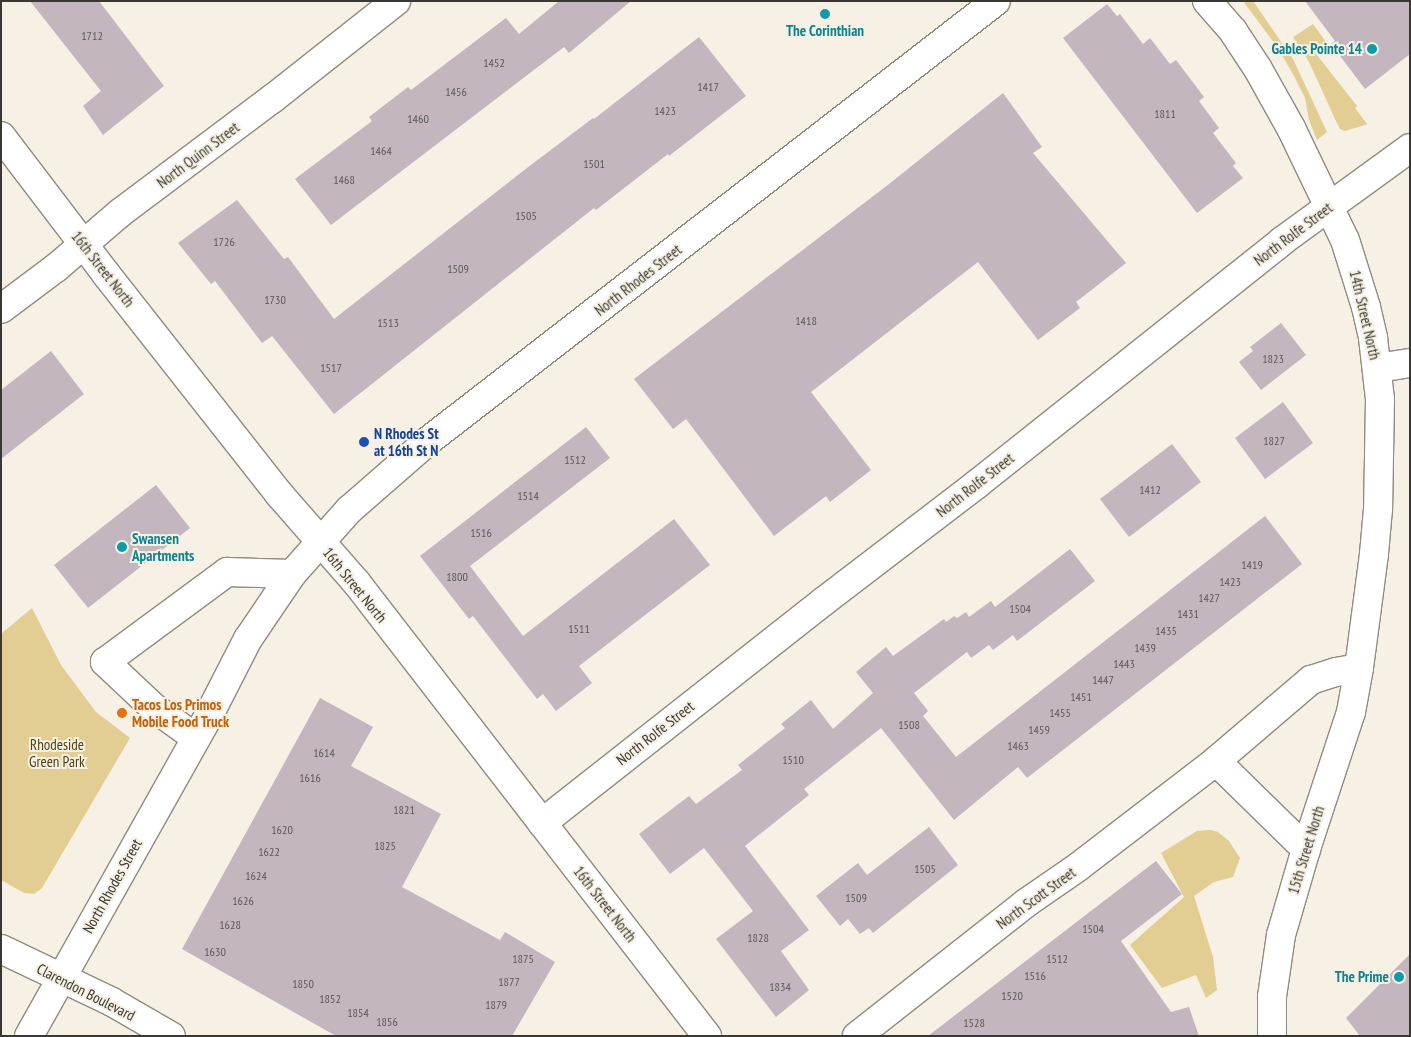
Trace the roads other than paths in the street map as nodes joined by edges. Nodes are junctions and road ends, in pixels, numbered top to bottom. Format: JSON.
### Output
{"nodes":[{"id":1,"x":396,"y":1,"type":"edge"},
{"id":2,"x":996,"y":1,"type":"edge"},
{"id":3,"x":1207,"y":1,"type":"edge"},
{"id":4,"x":1,"y":136,"type":"edge"},
{"id":5,"x":1410,"y":148,"type":"edge"},
{"id":6,"x":1330,"y":207,"type":"junction"},
{"id":7,"x":84,"y":245,"type":"junction"},
{"id":8,"x":1,"y":309,"type":"edge"},
{"id":9,"x":1410,"y":363,"type":"edge"},
{"id":10,"x":1378,"y":368,"type":"junction"},
{"id":11,"x":320,"y":541,"type":"junction"},
{"id":12,"x":292,"y":574,"type":"junction"},
{"id":13,"x":1359,"y":668,"type":"junction"},
{"id":14,"x":196,"y":738,"type":"junction"},
{"id":15,"x":1216,"y":761,"type":"junction"},
{"id":16,"x":542,"y":823,"type":"junction"},
{"id":17,"x":1306,"y":849,"type":"junction"},
{"id":18,"x":1,"y":949,"type":"edge"},
{"id":19,"x":60,"y":978,"type":"junction"},
{"id":20,"x":29,"y":1036,"type":"edge"},
{"id":21,"x":171,"y":1036,"type":"edge"},
{"id":22,"x":707,"y":1036,"type":"edge"},
{"id":23,"x":857,"y":1036,"type":"edge"},
{"id":24,"x":1272,"y":1036,"type":"edge"}],
"edges":[{"from":1,"to":7,"type":"street","name":"North Quinn Street"},
{"from":2,"to":11,"type":"street","name":"North Rhodes Street"},
{"from":3,"to":6,"type":"street","name":"14th Street North"},
{"from":4,"to":7,"type":"street","name":"16th Street North"},
{"from":5,"to":6,"type":"street","name":"North Rolfe Street"},
{"from":6,"to":10,"type":"street","name":"14th Street North"},
{"from":6,"to":16,"type":"street","name":"North Rolfe Street"},
{"from":7,"to":8,"type":"street","name":"North Quinn Street"},
{"from":7,"to":11,"type":"street","name":"16th Street North"},
{"from":9,"to":10,"type":"street"},
{"from":10,"to":13,"type":"street","name":"14th Street North"},
{"from":11,"to":12,"type":"street","name":"North Rhodes Street"},
{"from":11,"to":16,"type":"street","name":"16th Street North"},
{"from":12,"to":14,"type":"street","name":"North Rhodes Street"},
{"from":12,"to":14,"type":"street"},
{"from":13,"to":15,"type":"street","name":"North Scott Street"},
{"from":13,"to":17,"type":"street","name":"15th Street North"},
{"from":14,"to":19,"type":"street","name":"North Rhodes Street"},
{"from":15,"to":17,"type":"street"},
{"from":15,"to":23,"type":"street","name":"North Scott Street"},
{"from":16,"to":22,"type":"street","name":"16th Street North"},
{"from":17,"to":24,"type":"street","name":"15th Street North"},
{"from":18,"to":19,"type":"street","name":"Clarendon Boulevard"},
{"from":19,"to":20,"type":"street","name":"North Rhodes Street"},
{"from":19,"to":21,"type":"street","name":"Clarendon Boulevard"}]}
